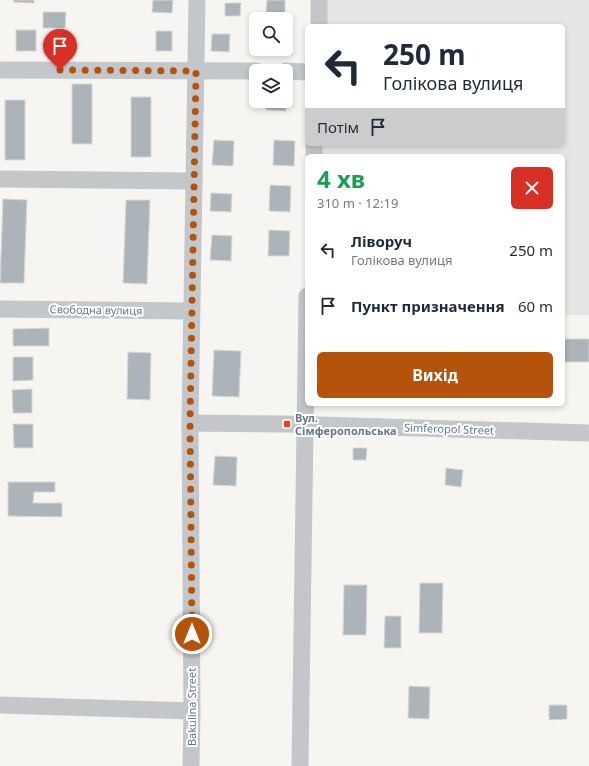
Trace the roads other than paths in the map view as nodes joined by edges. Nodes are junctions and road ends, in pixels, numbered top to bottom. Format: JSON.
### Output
{"nodes":[{"id":1,"x":197,"y":0,"type":"edge"},
{"id":2,"x":319,"y":0,"type":"edge"},
{"id":3,"x":319,"y":24,"type":"edge"},
{"id":4,"x":0,"y":70,"type":"edge"},
{"id":5,"x":196,"y":71,"type":"junction"},
{"id":6,"x":249,"y":71,"type":"edge"},
{"id":7,"x":293,"y":72,"type":"edge"},
{"id":8,"x":305,"y":72,"type":"edge"},
{"id":9,"x":0,"y":179,"type":"edge"},
{"id":10,"x":194,"y":181,"type":"junction"},
{"id":11,"x":0,"y":309,"type":"edge"},
{"id":12,"x":192,"y":311,"type":"junction"},
{"id":13,"x":306,"y":406,"type":"edge"},
{"id":14,"x":190,"y":423,"type":"junction"},
{"id":15,"x":306,"y":425,"type":"junction"},
{"id":16,"x":589,"y":433,"type":"edge"},
{"id":17,"x":0,"y":705,"type":"edge"},
{"id":18,"x":192,"y":711,"type":"junction"},
{"id":19,"x":191,"y":766,"type":"edge"},
{"id":20,"x":300,"y":766,"type":"edge"}],
"edges":[{"from":1,"to":5,"type":"street","name":"Bakulina Street"},
{"from":2,"to":3,"type":"street"},
{"from":4,"to":5,"type":"street"},
{"from":5,"to":6,"type":"street"},
{"from":5,"to":10,"type":"street","name":"Bakulina Street"},
{"from":7,"to":8,"type":"street"},
{"from":9,"to":10,"type":"street"},
{"from":10,"to":12,"type":"street","name":"Bakulina Street"},
{"from":11,"to":12,"type":"street","name":"Свободна вулиця"},
{"from":12,"to":14,"type":"street","name":"Bakulina Street"},
{"from":13,"to":15,"type":"street"},
{"from":14,"to":15,"type":"street","name":"Simferopol Street"},
{"from":14,"to":18,"type":"street","name":"Bakulina Street"},
{"from":15,"to":16,"type":"street","name":"Simferopol Street"},
{"from":15,"to":20,"type":"street"},
{"from":17,"to":18,"type":"street"},
{"from":18,"to":19,"type":"street","name":"Bakulina Street"}]}
